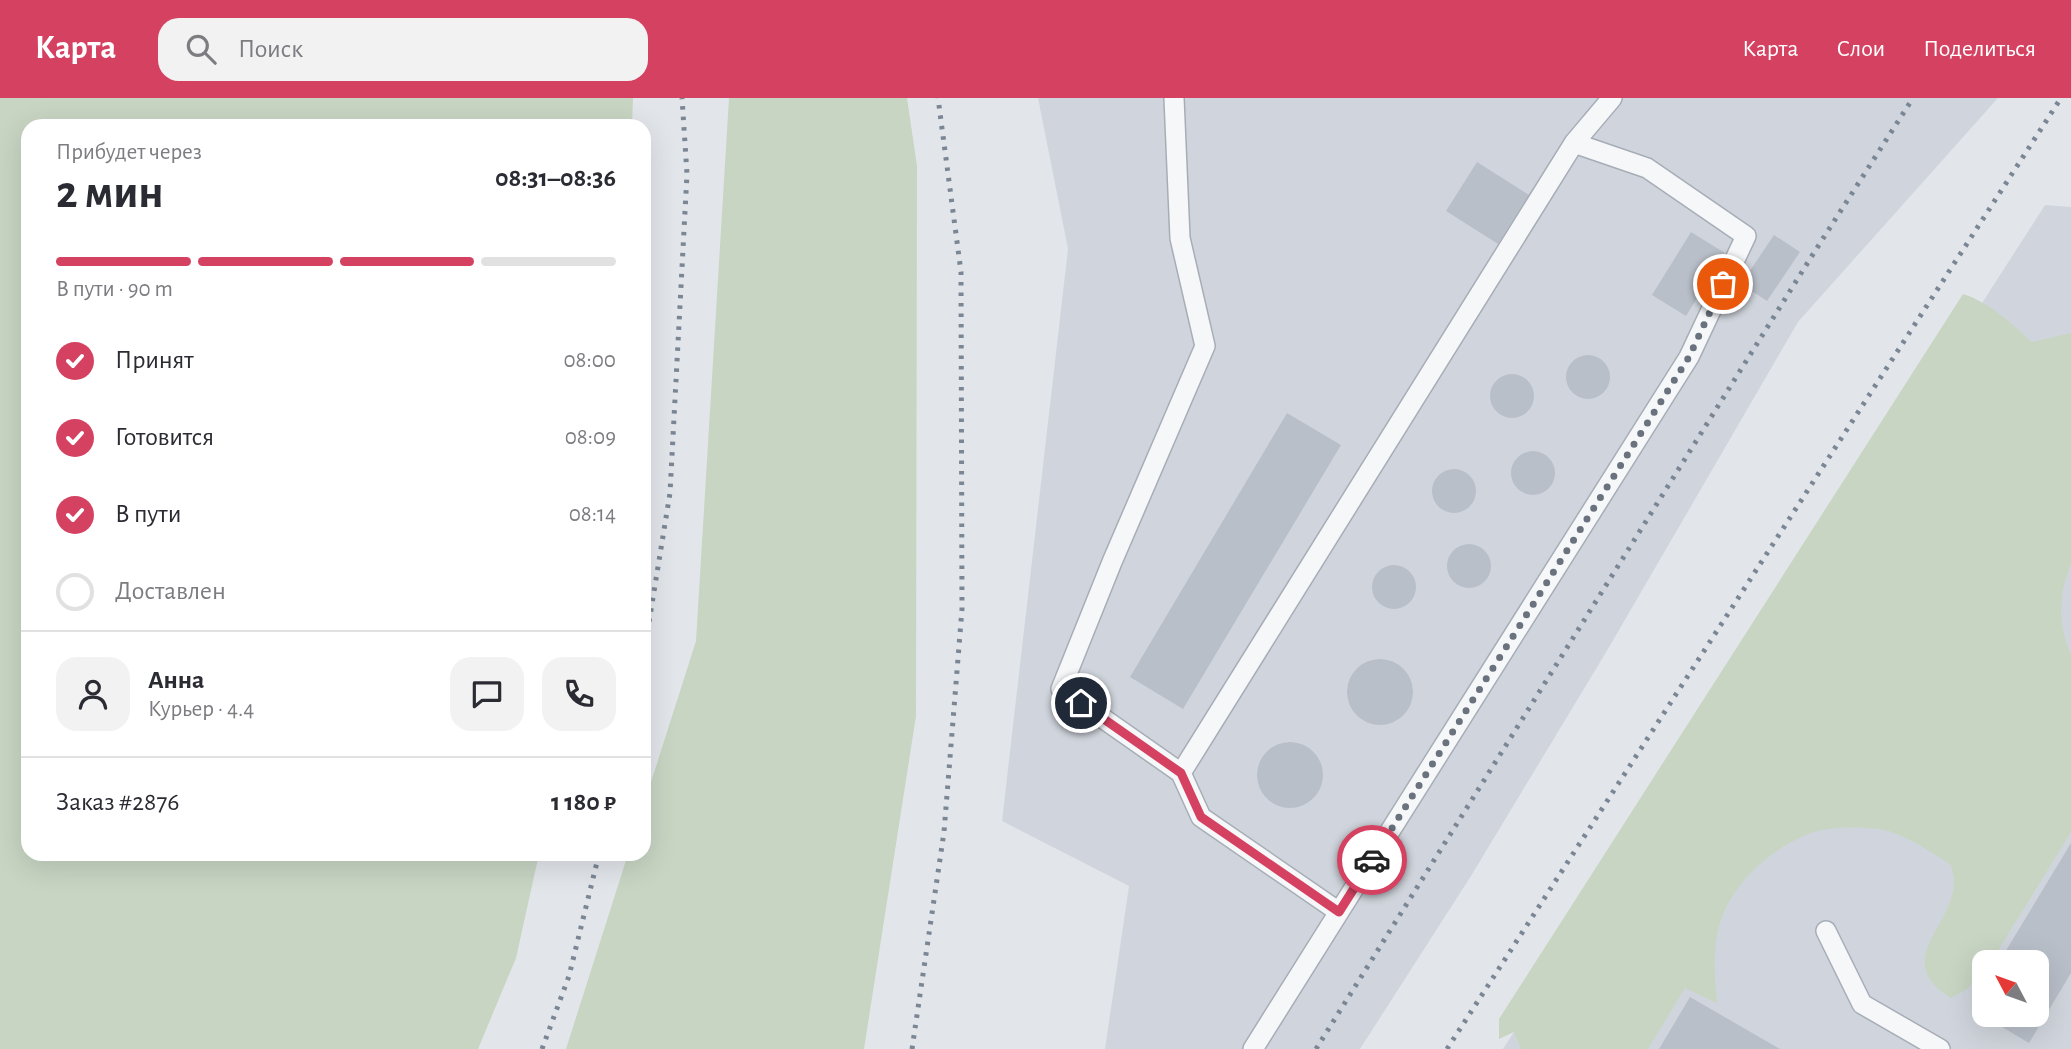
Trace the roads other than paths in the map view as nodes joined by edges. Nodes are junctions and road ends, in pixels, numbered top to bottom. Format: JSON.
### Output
{"nodes":[{"id":1,"x":1174,"y":98,"type":"edge"},
{"id":2,"x":1612,"y":98,"type":"edge"},
{"id":3,"x":1574,"y":143,"type":"junction"},
{"id":4,"x":1181,"y":773,"type":"junction"},
{"id":5,"x":1339,"y":912,"type":"junction"},
{"id":6,"x":1826,"y":931,"type":"dead end"},
{"id":7,"x":1253,"y":1049,"type":"edge"},
{"id":8,"x":1940,"y":1049,"type":"edge"}],
"edges":[{"from":1,"to":4,"type":"lane"},
{"from":2,"to":3,"type":"lane"},
{"from":3,"to":4,"type":"lane"},
{"from":3,"to":5,"type":"lane"},
{"from":4,"to":5,"type":"lane"},
{"from":5,"to":7,"type":"lane"},
{"from":6,"to":8,"type":"lane"}]}
